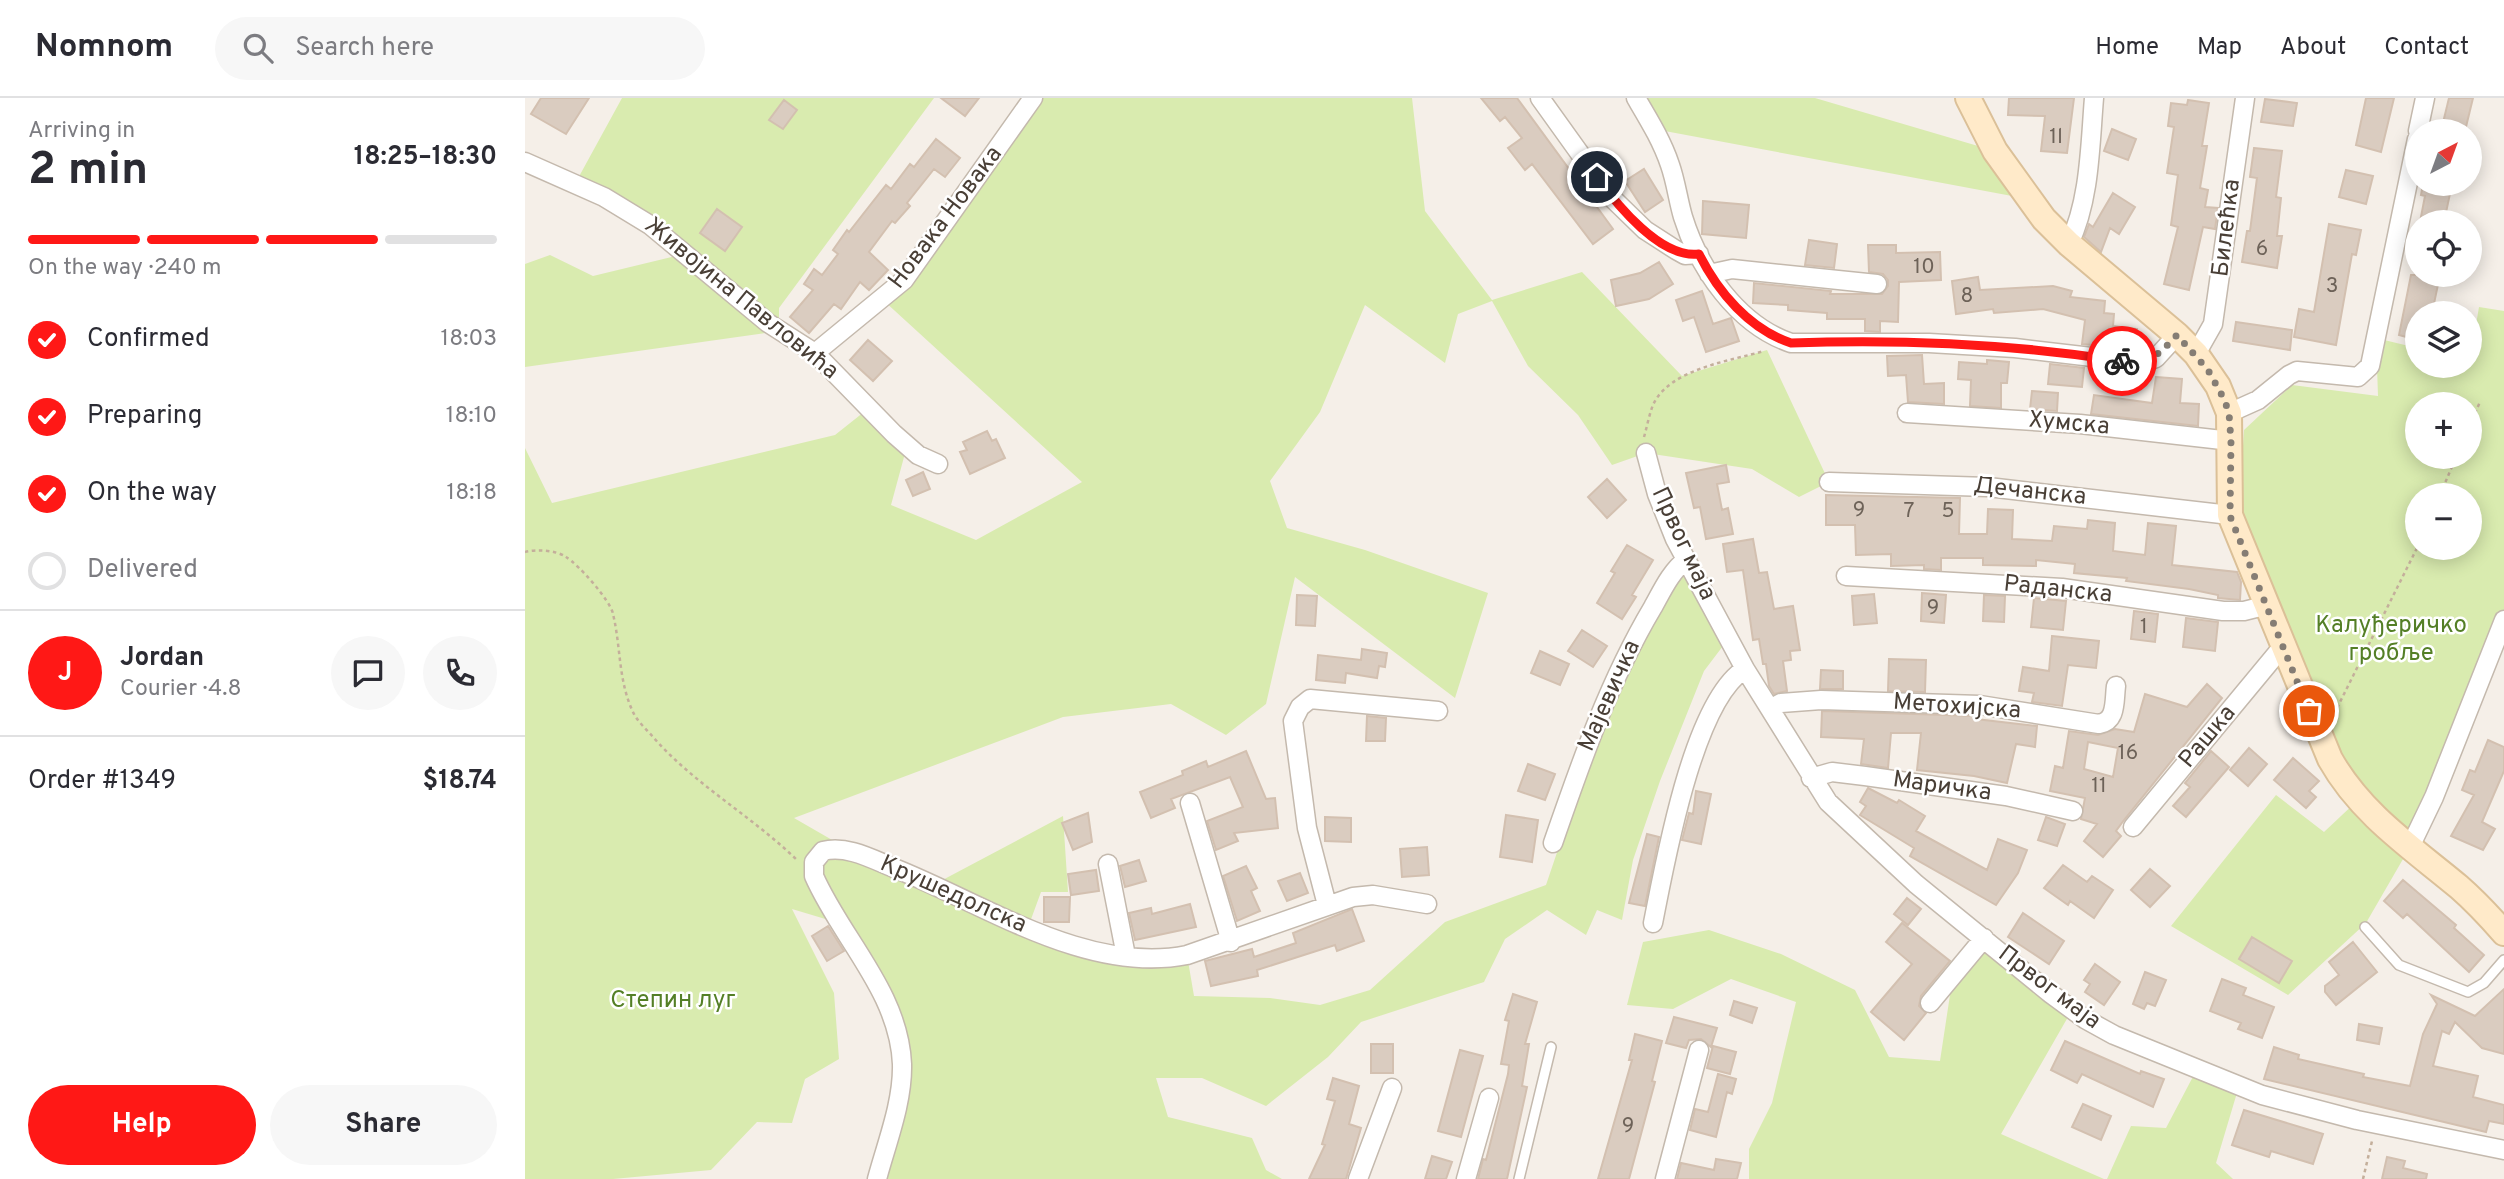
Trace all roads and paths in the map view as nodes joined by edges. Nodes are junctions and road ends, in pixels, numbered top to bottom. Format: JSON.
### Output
{"nodes":[{"id":1,"x":1033,"y":98,"type":"edge"},
{"id":2,"x":1540,"y":98,"type":"edge"},
{"id":3,"x":1636,"y":98,"type":"edge"},
{"id":4,"x":1968,"y":98,"type":"edge"},
{"id":5,"x":2094,"y":98,"type":"edge"},
{"id":6,"x":2245,"y":98,"type":"edge"},
{"id":7,"x":2425,"y":98,"type":"edge"},
{"id":8,"x":2421,"y":119,"type":"edge"},
{"id":9,"x":525,"y":162,"type":"edge"},
{"id":10,"x":2405,"y":196,"type":"edge"},
{"id":11,"x":2069,"y":244,"type":"junction"},
{"id":12,"x":1699,"y":254,"type":"junction"},
{"id":13,"x":1709,"y":274,"type":"junction"},
{"id":14,"x":1877,"y":284,"type":"dead end"},
{"id":15,"x":2177,"y":335,"type":"junction"},
{"id":16,"x":1791,"y":343,"type":"junction"},
{"id":17,"x":815,"y":353,"type":"junction"},
{"id":18,"x":2196,"y":354,"type":"junction"},
{"id":19,"x":1907,"y":412,"type":"dead end"},
{"id":20,"x":2229,"y":413,"type":"junction"},
{"id":21,"x":2231,"y":441,"type":"junction"},
{"id":22,"x":1644,"y":447,"type":"joint"},
{"id":23,"x":938,"y":464,"type":"dead end"},
{"id":24,"x":1829,"y":482,"type":"dead end"},
{"id":25,"x":2230,"y":516,"type":"junction"},
{"id":26,"x":525,"y":552,"type":"edge"},
{"id":27,"x":1686,"y":560,"type":"junction"},
{"id":28,"x":2411,"y":560,"type":"edge"},
{"id":29,"x":1846,"y":576,"type":"dead end"},
{"id":30,"x":2268,"y":606,"type":"junction"},
{"id":31,"x":2504,"y":620,"type":"edge"},
{"id":32,"x":2283,"y":646,"type":"junction"},
{"id":33,"x":1745,"y":669,"type":"junction"},
{"id":34,"x":2116,"y":687,"type":"dead end"},
{"id":35,"x":1770,"y":709,"type":"junction"},
{"id":36,"x":1438,"y":711,"type":"dead end"},
{"id":37,"x":2321,"y":740,"type":"junction"},
{"id":38,"x":1811,"y":778,"type":"junction"},
{"id":39,"x":1190,"y":803,"type":"dead end"},
{"id":40,"x":2073,"y":811,"type":"dead end"},
{"id":41,"x":2133,"y":827,"type":"dead end"},
{"id":42,"x":1553,"y":843,"type":"dead end"},
{"id":43,"x":2410,"y":847,"type":"junction"},
{"id":44,"x":1108,"y":864,"type":"dead end"},
{"id":45,"x":812,"y":870,"type":"junction"},
{"id":46,"x":1427,"y":904,"type":"dead end"},
{"id":47,"x":1327,"y":905,"type":"junction"},
{"id":48,"x":1653,"y":923,"type":"dead end"},
{"id":49,"x":2365,"y":927,"type":"dead end"},
{"id":50,"x":2504,"y":933,"type":"edge"},
{"id":51,"x":1985,"y":938,"type":"junction"},
{"id":52,"x":1231,"y":942,"type":"junction"},
{"id":53,"x":1126,"y":956,"type":"junction"},
{"id":54,"x":2504,"y":960,"type":"edge"},
{"id":55,"x":1930,"y":1003,"type":"dead end"},
{"id":56,"x":1551,"y":1047,"type":"dead end"},
{"id":57,"x":1699,"y":1051,"type":"dead end"},
{"id":58,"x":1391,"y":1088,"type":"dead end"},
{"id":59,"x":1489,"y":1097,"type":"dead end"},
{"id":60,"x":2375,"y":1125,"type":"junction"},
{"id":61,"x":2504,"y":1150,"type":"edge"},
{"id":62,"x":877,"y":1179,"type":"edge"},
{"id":63,"x":1358,"y":1179,"type":"edge"},
{"id":64,"x":1466,"y":1179,"type":"edge"},
{"id":65,"x":1519,"y":1179,"type":"edge"},
{"id":66,"x":1665,"y":1179,"type":"edge"},
{"id":67,"x":2364,"y":1179,"type":"edge"}],
"edges":[{"from":1,"to":17,"type":"street","name":"Новака Новака"},
{"from":2,"to":12,"type":"street"},
{"from":3,"to":12,"type":"street"},
{"from":4,"to":11,"type":"street"},
{"from":5,"to":11,"type":"street"},
{"from":6,"to":18,"type":"street","name":"Билећка"},
{"from":7,"to":8,"type":"street"},
{"from":9,"to":17,"type":"street","name":"Живојина Павловића"},
{"from":10,"to":20,"type":"street"},
{"from":11,"to":15,"type":"street"},
{"from":12,"to":13,"type":"street"},
{"from":13,"to":14,"type":"street"},
{"from":13,"to":16,"type":"street"},
{"from":15,"to":16,"type":"street"},
{"from":15,"to":18,"type":"street"},
{"from":16,"to":22,"type":"path"},
{"from":17,"to":23,"type":"street","name":"Живојина Павловића"},
{"from":18,"to":20,"type":"street"},
{"from":19,"to":21,"type":"street","name":"Хумска"},
{"from":20,"to":21,"type":"street"},
{"from":21,"to":25,"type":"street"},
{"from":22,"to":27,"type":"street","name":"Првог маја"},
{"from":24,"to":25,"type":"street","name":"Дечанска"},
{"from":25,"to":30,"type":"street"},
{"from":26,"to":45,"type":"path"},
{"from":27,"to":33,"type":"street","name":"Првог маја"},
{"from":27,"to":42,"type":"street","name":"Мајевичка"},
{"from":28,"to":37,"type":"path"},
{"from":29,"to":30,"type":"street","name":"Раданска"},
{"from":30,"to":32,"type":"street"},
{"from":31,"to":43,"type":"street"},
{"from":32,"to":37,"type":"street"},
{"from":32,"to":41,"type":"street","name":"Рашка"},
{"from":33,"to":35,"type":"street","name":"Првог маја"},
{"from":33,"to":48,"type":"street"},
{"from":34,"to":35,"type":"street","name":"Метохијска"},
{"from":35,"to":38,"type":"street","name":"Првог маја"},
{"from":36,"to":47,"type":"street"},
{"from":37,"to":43,"type":"street"},
{"from":38,"to":40,"type":"street","name":"Маричка"},
{"from":38,"to":51,"type":"street","name":"Првог маја"},
{"from":39,"to":52,"type":"street"},
{"from":43,"to":50,"type":"street"},
{"from":44,"to":53,"type":"street"},
{"from":45,"to":53,"type":"street","name":"Крушедолска"},
{"from":45,"to":62,"type":"street"},
{"from":46,"to":47,"type":"street","name":"Крушедолска"},
{"from":47,"to":52,"type":"street","name":"Крушедолска"},
{"from":49,"to":54,"type":"lane"},
{"from":51,"to":55,"type":"street"},
{"from":51,"to":60,"type":"street","name":"Првог маја"},
{"from":52,"to":53,"type":"street","name":"Крушедолска"},
{"from":56,"to":65,"type":"lane"},
{"from":57,"to":66,"type":"street"},
{"from":58,"to":63,"type":"street"},
{"from":59,"to":64,"type":"street"},
{"from":60,"to":61,"type":"street","name":"Првог маја"},
{"from":60,"to":67,"type":"path"}]}
